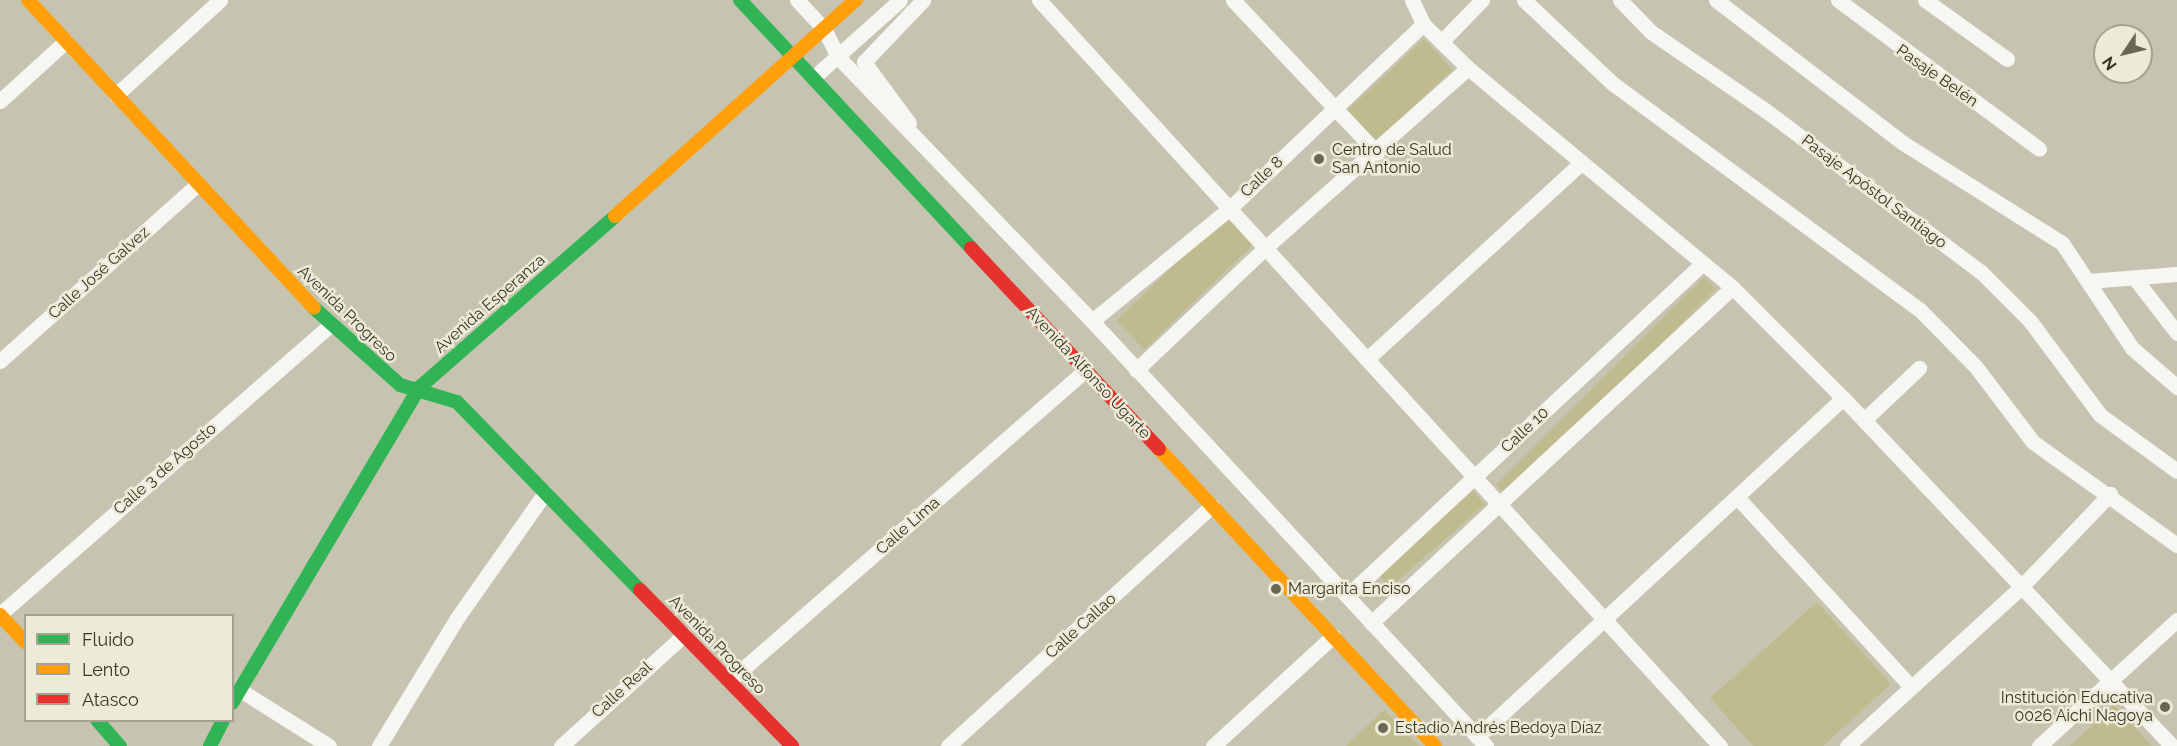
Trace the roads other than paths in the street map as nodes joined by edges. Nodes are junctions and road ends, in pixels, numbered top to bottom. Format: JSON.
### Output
{"nodes":[{"id":1,"x":28,"y":0,"type":"edge"},
{"id":2,"x":220,"y":0,"type":"edge"},
{"id":3,"x":740,"y":0,"type":"edge"},
{"id":4,"x":797,"y":0,"type":"edge"},
{"id":5,"x":856,"y":0,"type":"edge"},
{"id":6,"x":900,"y":0,"type":"edge"},
{"id":7,"x":923,"y":0,"type":"edge"},
{"id":8,"x":1039,"y":0,"type":"edge"},
{"id":9,"x":1233,"y":0,"type":"edge"},
{"id":10,"x":1412,"y":0,"type":"edge"},
{"id":11,"x":1482,"y":0,"type":"edge"},
{"id":12,"x":1524,"y":0,"type":"edge"},
{"id":13,"x":1620,"y":0,"type":"edge"},
{"id":14,"x":1716,"y":0,"type":"edge"},
{"id":15,"x":1838,"y":0,"type":"edge"},
{"id":16,"x":1925,"y":0,"type":"edge"},
{"id":17,"x":1424,"y":24,"type":"junction"},
{"id":18,"x":824,"y":29,"type":"junction"},
{"id":19,"x":66,"y":41,"type":"junction"},
{"id":20,"x":1441,"y":42,"type":"junction"},
{"id":21,"x":796,"y":58,"type":"junction"},
{"id":22,"x":839,"y":58,"type":"junction"},
{"id":23,"x":2007,"y":59,"type":"dead end"},
{"id":24,"x":1468,"y":68,"type":"junction"},
{"id":25,"x":814,"y":77,"type":"junction"},
{"id":26,"x":116,"y":95,"type":"junction"},
{"id":27,"x":0,"y":101,"type":"edge"},
{"id":28,"x":1334,"y":110,"type":"junction"},
{"id":29,"x":919,"y":141,"type":"junction"},
{"id":30,"x":2039,"y":149,"type":"dead end"},
{"id":31,"x":1377,"y":153,"type":"junction"},
{"id":32,"x":1579,"y":165,"type":"junction"},
{"id":33,"x":198,"y":184,"type":"junction"},
{"id":34,"x":1230,"y":208,"type":"junction"},
{"id":35,"x":1266,"y":247,"type":"junction"},
{"id":36,"x":1703,"y":263,"type":"junction"},
{"id":37,"x":2177,"y":274,"type":"edge"},
{"id":38,"x":2136,"y":280,"type":"junction"},
{"id":39,"x":2088,"y":281,"type":"junction"},
{"id":40,"x":1732,"y":288,"type":"junction"},
{"id":41,"x":1092,"y":321,"type":"junction"},
{"id":42,"x":330,"y":325,"type":"junction"},
{"id":43,"x":2177,"y":333,"type":"edge"},
{"id":44,"x":1367,"y":359,"type":"junction"},
{"id":45,"x":0,"y":362,"type":"edge"},
{"id":46,"x":1919,"y":368,"type":"dead end"},
{"id":47,"x":1086,"y":370,"type":"junction"},
{"id":48,"x":1136,"y":370,"type":"junction"},
{"id":49,"x":420,"y":387,"type":"junction"},
{"id":50,"x":2177,"y":387,"type":"edge"},
{"id":51,"x":1843,"y":398,"type":"junction"},
{"id":52,"x":1864,"y":420,"type":"junction"},
{"id":53,"x":2177,"y":471,"type":"edge"},
{"id":54,"x":1474,"y":477,"type":"junction"},
{"id":55,"x":545,"y":492,"type":"junction"},
{"id":56,"x":2110,"y":494,"type":"junction"},
{"id":57,"x":1737,"y":496,"type":"junction"},
{"id":58,"x":1498,"y":504,"type":"junction"},
{"id":59,"x":1212,"y":506,"type":"junction"},
{"id":60,"x":2177,"y":545,"type":"edge"},
{"id":61,"x":2021,"y":587,"type":"junction"},
{"id":62,"x":1347,"y":596,"type":"junction"},
{"id":63,"x":0,"y":615,"type":"edge"},
{"id":64,"x":1604,"y":620,"type":"junction"},
{"id":65,"x":2177,"y":620,"type":"edge"},
{"id":66,"x":1371,"y":623,"type":"junction"},
{"id":67,"x":684,"y":635,"type":"junction"},
{"id":68,"x":1333,"y":636,"type":"junction"},
{"id":69,"x":24,"y":641,"type":"edge"},
{"id":70,"x":2109,"y":680,"type":"junction"},
{"id":71,"x":729,"y":681,"type":"junction"},
{"id":72,"x":1909,"y":685,"type":"junction"},
{"id":73,"x":236,"y":697,"type":"edge"},
{"id":74,"x":99,"y":722,"type":"edge"},
{"id":75,"x":222,"y":722,"type":"edge"},
{"id":76,"x":1481,"y":741,"type":"edge"},
{"id":77,"x":120,"y":746,"type":"edge"},
{"id":78,"x":210,"y":746,"type":"edge"},
{"id":79,"x":329,"y":746,"type":"edge"},
{"id":80,"x":379,"y":746,"type":"edge"},
{"id":81,"x":561,"y":746,"type":"edge"},
{"id":82,"x":792,"y":746,"type":"edge"},
{"id":83,"x":948,"y":746,"type":"edge"},
{"id":84,"x":1213,"y":746,"type":"edge"},
{"id":85,"x":1435,"y":746,"type":"edge"},
{"id":86,"x":1720,"y":746,"type":"edge"},
{"id":87,"x":1847,"y":746,"type":"edge"},
{"id":88,"x":2039,"y":746,"type":"edge"},
{"id":89,"x":2172,"y":746,"type":"edge"}],
"edges":[{"from":1,"to":19,"type":"street","name":"Avenida Progreso"},
{"from":2,"to":26,"type":"street"},
{"from":3,"to":21,"type":"street","name":"Avenida Alfonso Ugarte"},
{"from":4,"to":18,"type":"street"},
{"from":5,"to":18,"type":"street","name":"Avenida Esperanza"},
{"from":6,"to":22,"type":"street"},
{"from":7,"to":29,"type":"street"},
{"from":8,"to":34,"type":"street"},
{"from":9,"to":28,"type":"street"},
{"from":10,"to":17,"type":"street"},
{"from":11,"to":20,"type":"street"},
{"from":12,"to":56,"type":"street"},
{"from":13,"to":53,"type":"street","name":"Pasaje Apóstol Santiago"},
{"from":14,"to":39,"type":"street"},
{"from":15,"to":30,"type":"street","name":"Pasaje Belén"},
{"from":16,"to":23,"type":"street"},
{"from":17,"to":20,"type":"street"},
{"from":17,"to":28,"type":"street","name":"Calle 8"},
{"from":18,"to":21,"type":"street","name":"Avenida Esperanza"},
{"from":18,"to":22,"type":"street"},
{"from":19,"to":26,"type":"street","name":"Avenida Progreso"},
{"from":19,"to":27,"type":"street"},
{"from":20,"to":24,"type":"street"},
{"from":21,"to":25,"type":"street","name":"Avenida Alfonso Ugarte"},
{"from":21,"to":49,"type":"street","name":"Avenida Esperanza"},
{"from":22,"to":25,"type":"street"},
{"from":22,"to":29,"type":"street"},
{"from":24,"to":31,"type":"street"},
{"from":24,"to":32,"type":"street"},
{"from":25,"to":47,"type":"street","name":"Avenida Alfonso Ugarte"},
{"from":26,"to":33,"type":"street","name":"Avenida Progreso"},
{"from":28,"to":31,"type":"street"},
{"from":28,"to":34,"type":"street","name":"Calle 8"},
{"from":29,"to":41,"type":"street"},
{"from":31,"to":35,"type":"street"},
{"from":32,"to":36,"type":"street"},
{"from":32,"to":44,"type":"street"},
{"from":33,"to":42,"type":"street","name":"Avenida Progreso"},
{"from":33,"to":45,"type":"street","name":"Calle José Galvez"},
{"from":34,"to":35,"type":"street"},
{"from":34,"to":41,"type":"street","name":"Calle 8"},
{"from":35,"to":44,"type":"street"},
{"from":35,"to":48,"type":"street"},
{"from":36,"to":40,"type":"street"},
{"from":36,"to":54,"type":"street","name":"Calle 10"},
{"from":37,"to":38,"type":"street"},
{"from":38,"to":39,"type":"street"},
{"from":38,"to":43,"type":"street"},
{"from":39,"to":50,"type":"street"},
{"from":40,"to":51,"type":"street"},
{"from":40,"to":58,"type":"street"},
{"from":41,"to":48,"type":"street"},
{"from":42,"to":49,"type":"street","name":"Avenida Progreso"},
{"from":42,"to":63,"type":"street","name":"Calle 3 de Agosto"},
{"from":44,"to":54,"type":"street"},
{"from":46,"to":52,"type":"street"},
{"from":47,"to":59,"type":"street","name":"Avenida Alfonso Ugarte"},
{"from":47,"to":71,"type":"street","name":"Calle Lima"},
{"from":48,"to":62,"type":"street"},
{"from":49,"to":55,"type":"street","name":"Avenida Progreso"},
{"from":49,"to":73,"type":"street","name":"Avenida Esperanza"},
{"from":51,"to":52,"type":"street"},
{"from":51,"to":57,"type":"street"},
{"from":52,"to":61,"type":"street"},
{"from":54,"to":58,"type":"street"},
{"from":54,"to":62,"type":"street","name":"Calle 10"},
{"from":55,"to":67,"type":"street","name":"Avenida Progreso"},
{"from":55,"to":80,"type":"street"},
{"from":56,"to":60,"type":"street"},
{"from":56,"to":61,"type":"street"},
{"from":57,"to":64,"type":"street"},
{"from":57,"to":72,"type":"street"},
{"from":58,"to":64,"type":"street"},
{"from":58,"to":66,"type":"street"},
{"from":59,"to":68,"type":"street","name":"Avenida Alfonso Ugarte"},
{"from":59,"to":83,"type":"street","name":"Calle Callao"},
{"from":61,"to":70,"type":"street"},
{"from":61,"to":72,"type":"street"},
{"from":62,"to":66,"type":"street"},
{"from":63,"to":69,"type":"street"},
{"from":64,"to":76,"type":"street"},
{"from":64,"to":86,"type":"street"},
{"from":65,"to":70,"type":"street"},
{"from":66,"to":76,"type":"street"},
{"from":67,"to":71,"type":"street","name":"Avenida Progreso"},
{"from":67,"to":81,"type":"street","name":"Calle Real"},
{"from":68,"to":84,"type":"street"},
{"from":68,"to":85,"type":"street","name":"Avenida Alfonso Ugarte"},
{"from":70,"to":88,"type":"street"},
{"from":70,"to":89,"type":"street"},
{"from":71,"to":82,"type":"street","name":"Avenida Progreso"},
{"from":72,"to":87,"type":"street"},
{"from":73,"to":79,"type":"street"},
{"from":74,"to":77,"type":"street"},
{"from":75,"to":78,"type":"street"}]}
